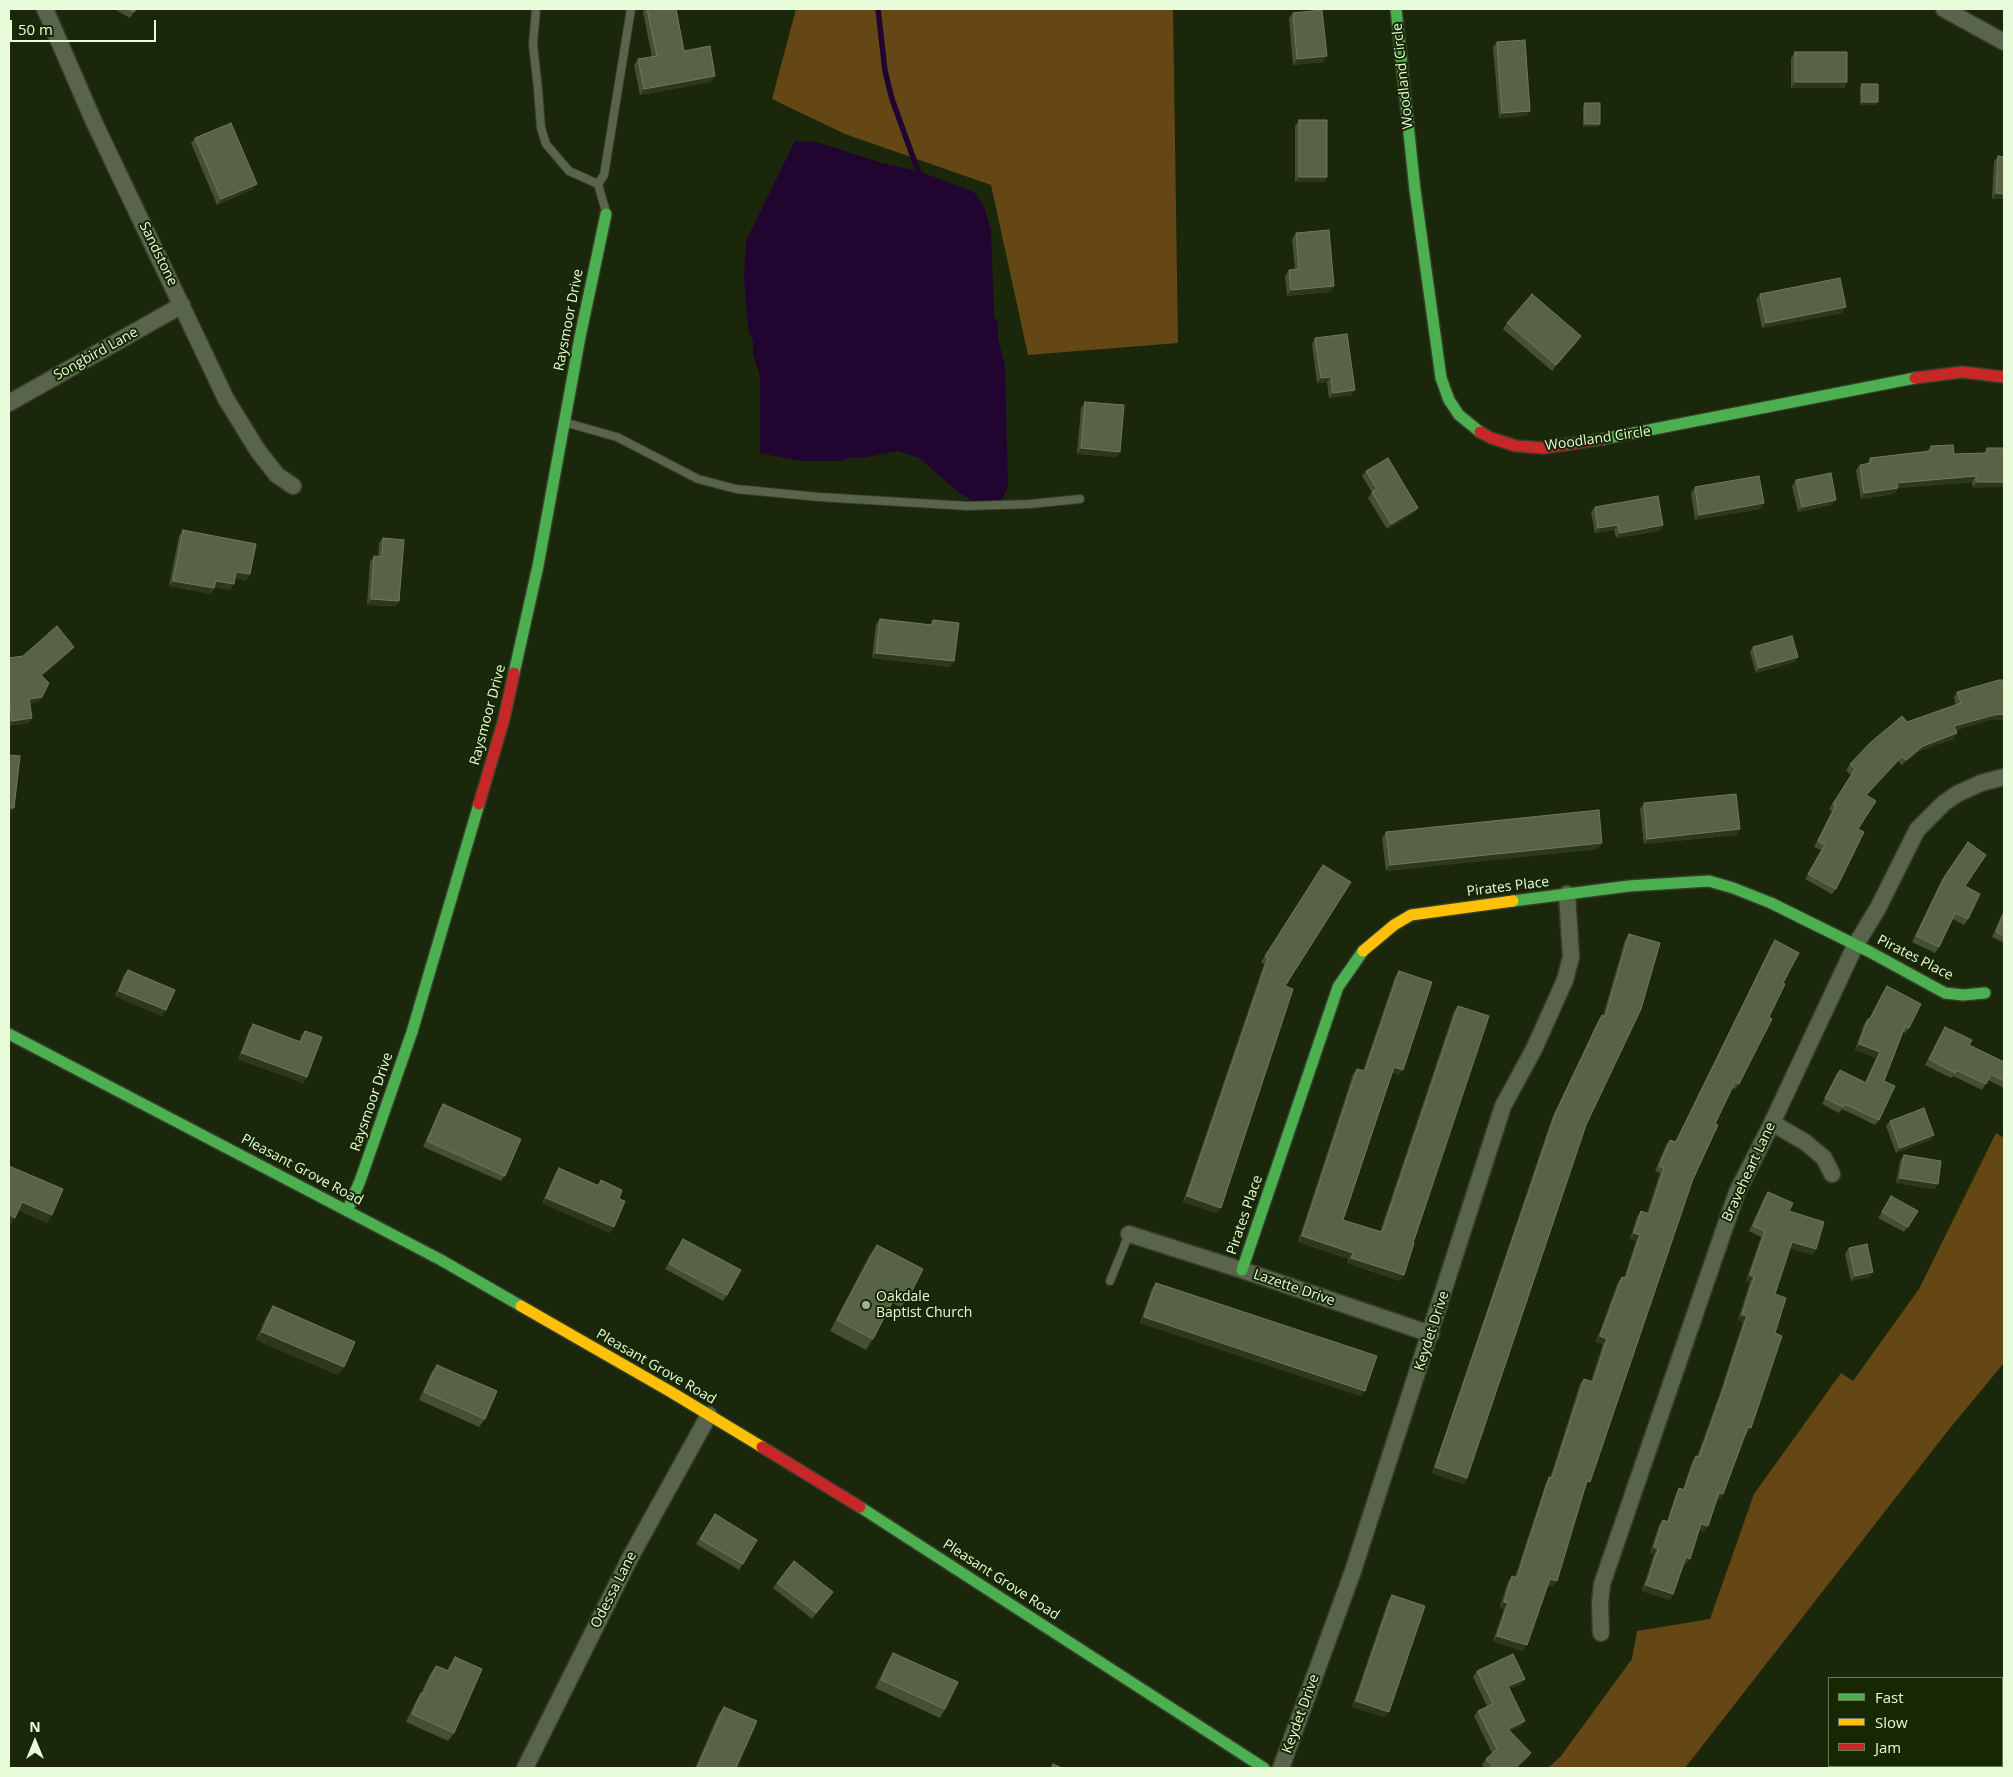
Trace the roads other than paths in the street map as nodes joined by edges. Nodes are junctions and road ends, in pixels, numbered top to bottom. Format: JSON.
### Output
{"nodes":[{"id":1,"x":45,"y":9,"type":"edge"},
{"id":2,"x":536,"y":9,"type":"edge"},
{"id":3,"x":631,"y":9,"type":"edge"},
{"id":4,"x":1396,"y":9,"type":"edge"},
{"id":5,"x":1944,"y":9,"type":"edge"},
{"id":6,"x":2004,"y":42,"type":"edge"},
{"id":7,"x":598,"y":184,"type":"junction"},
{"id":8,"x":606,"y":214,"type":"joint"},
{"id":9,"x":182,"y":305,"type":"junction"},
{"id":10,"x":2004,"y":377,"type":"edge"},
{"id":11,"x":9,"y":403,"type":"edge"},
{"id":12,"x":565,"y":423,"type":"junction"},
{"id":13,"x":293,"y":486,"type":"dead end"},
{"id":14,"x":1080,"y":499,"type":"dead end"},
{"id":15,"x":2004,"y":777,"type":"edge"},
{"id":16,"x":1567,"y":894,"type":"junction"},
{"id":17,"x":1856,"y":946,"type":"junction"},
{"id":18,"x":1984,"y":993,"type":"dead end"},
{"id":19,"x":9,"y":1034,"type":"edge"},
{"id":20,"x":1772,"y":1123,"type":"junction"},
{"id":21,"x":1832,"y":1174,"type":"dead end"},
{"id":22,"x":348,"y":1210,"type":"junction"},
{"id":23,"x":1129,"y":1234,"type":"joint"},
{"id":24,"x":1242,"y":1270,"type":"junction"},
{"id":25,"x":1110,"y":1281,"type":"dead end"},
{"id":26,"x":1431,"y":1334,"type":"junction"},
{"id":27,"x":709,"y":1415,"type":"junction"},
{"id":28,"x":1601,"y":1633,"type":"dead end"},
{"id":29,"x":525,"y":1768,"type":"edge"},
{"id":30,"x":1264,"y":1768,"type":"edge"},
{"id":31,"x":1281,"y":1768,"type":"edge"}],
"edges":[{"from":1,"to":9,"type":"street","name":"Sandstone"},
{"from":2,"to":7,"type":"lane"},
{"from":3,"to":7,"type":"lane"},
{"from":4,"to":10,"type":"street","name":"Woodland Circle"},
{"from":5,"to":6,"type":"street"},
{"from":7,"to":8,"type":"lane"},
{"from":8,"to":12,"type":"street","name":"Raysmoor Drive"},
{"from":9,"to":11,"type":"street","name":"Songbird Lane"},
{"from":9,"to":13,"type":"street","name":"Sandstone"},
{"from":12,"to":14,"type":"lane"},
{"from":12,"to":22,"type":"street","name":"Raysmoor Drive"},
{"from":15,"to":17,"type":"street","name":"Braveheart Lane"},
{"from":16,"to":17,"type":"street","name":"Pirates Place"},
{"from":16,"to":24,"type":"street","name":"Pirates Place"},
{"from":16,"to":26,"type":"street","name":"Keydet Drive"},
{"from":17,"to":18,"type":"street","name":"Pirates Place"},
{"from":17,"to":20,"type":"street","name":"Braveheart Lane"},
{"from":19,"to":22,"type":"street","name":"Pleasant Grove Road"},
{"from":20,"to":21,"type":"street"},
{"from":20,"to":28,"type":"street","name":"Braveheart Lane"},
{"from":22,"to":27,"type":"street","name":"Pleasant Grove Road"},
{"from":23,"to":24,"type":"street","name":"Lazette Drive"},
{"from":23,"to":25,"type":"lane"},
{"from":24,"to":26,"type":"street","name":"Lazette Drive"},
{"from":26,"to":31,"type":"street","name":"Keydet Drive"},
{"from":27,"to":29,"type":"street","name":"Odessa Lane"},
{"from":27,"to":30,"type":"street","name":"Pleasant Grove Road"}]}
